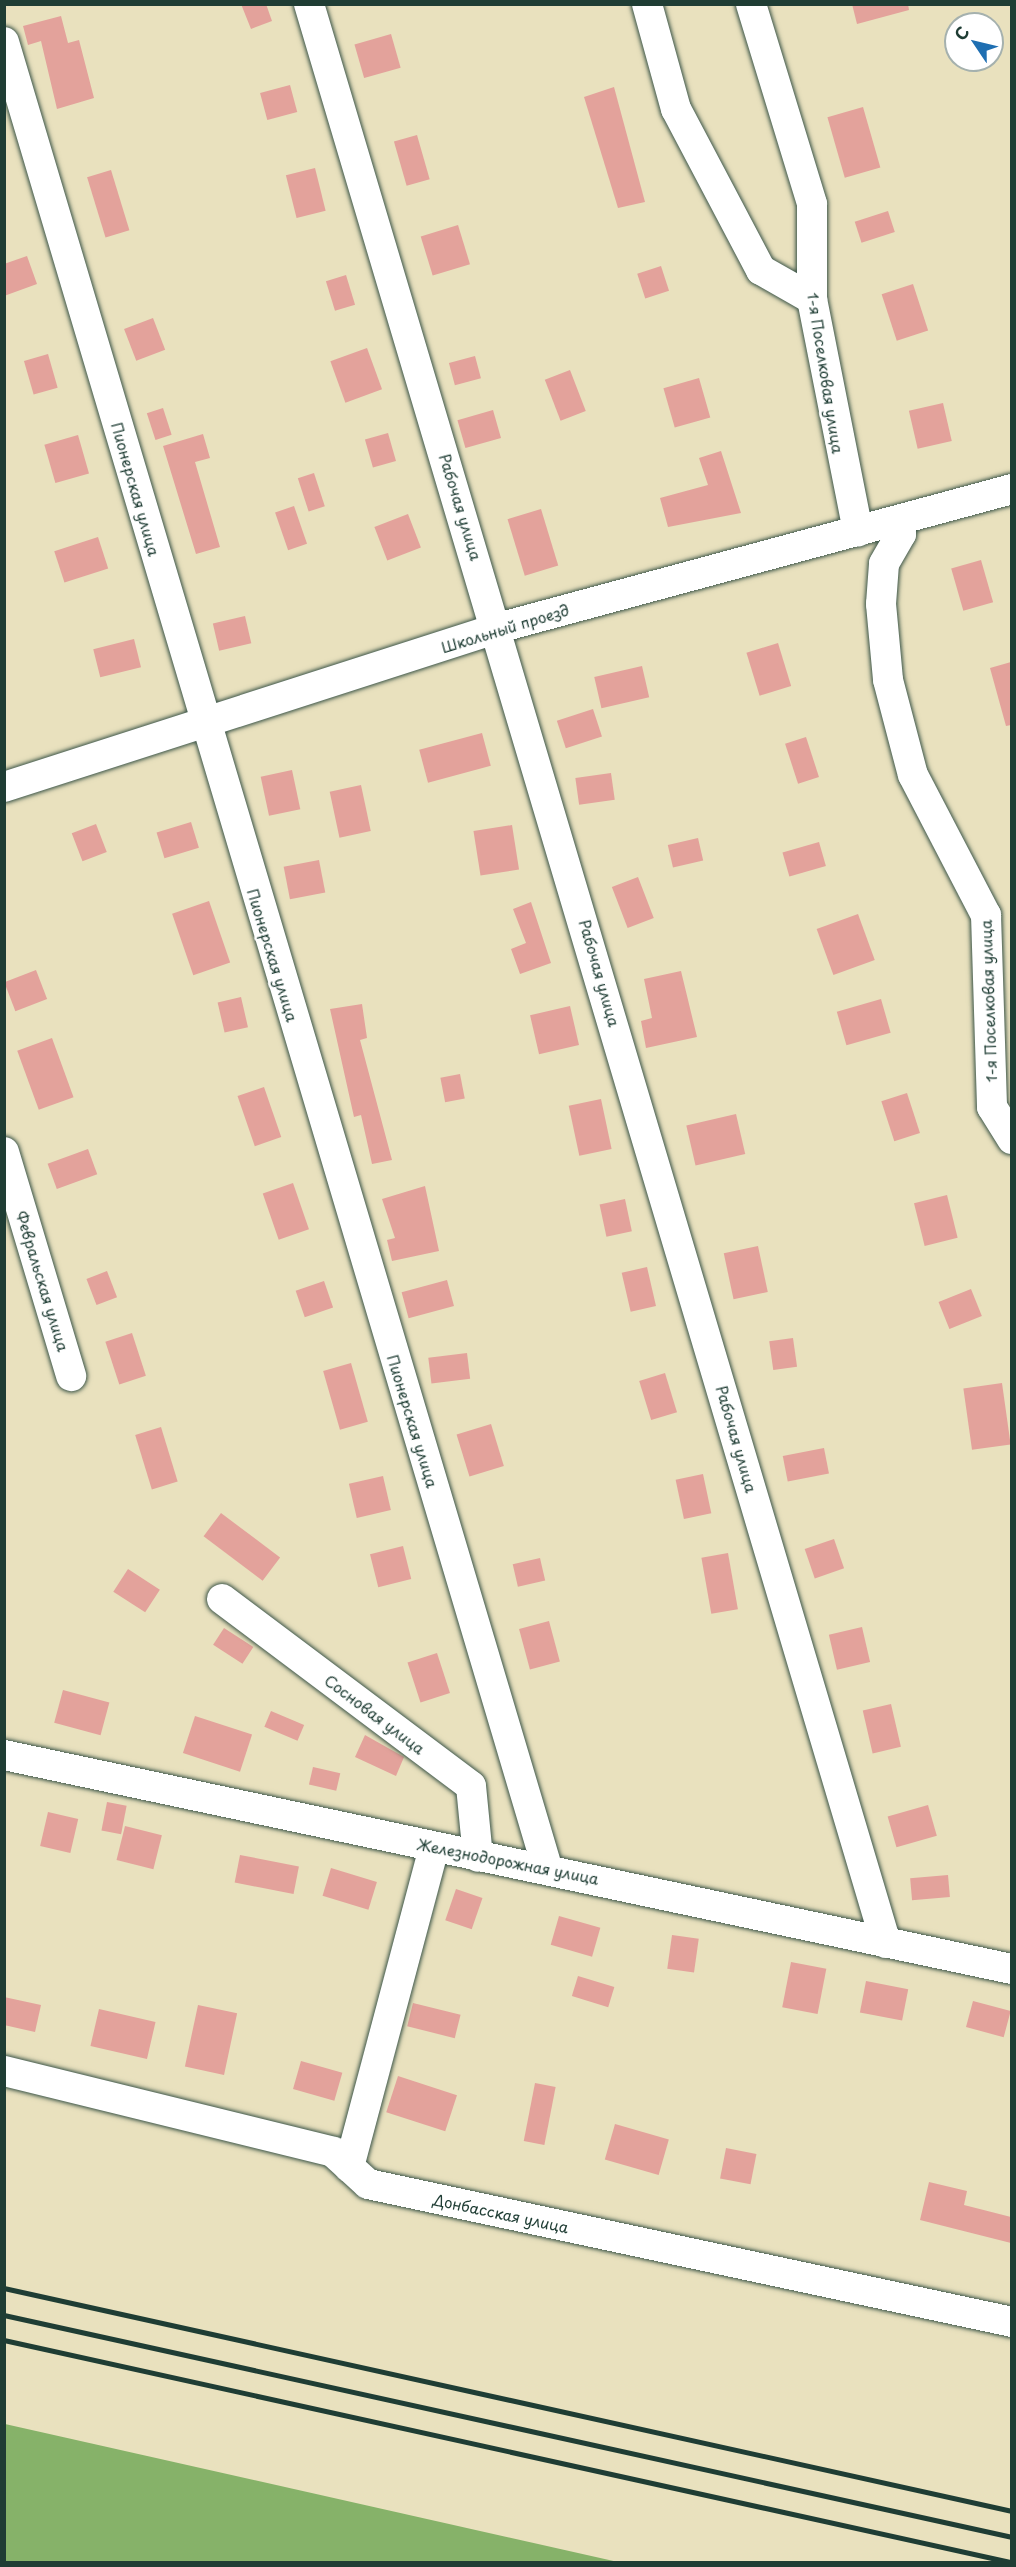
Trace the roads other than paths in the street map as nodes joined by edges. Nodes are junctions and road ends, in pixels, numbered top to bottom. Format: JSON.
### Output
{"nodes":[{"id":1,"x":309,"y":4,"type":"edge"},
{"id":2,"x":647,"y":4,"type":"edge"},
{"id":3,"x":751,"y":4,"type":"edge"},
{"id":4,"x":4,"y":42,"type":"edge"},
{"id":5,"x":812,"y":299,"type":"junction"},
{"id":6,"x":1011,"y":489,"type":"edge"},
{"id":7,"x":900,"y":522,"type":"junction"},
{"id":8,"x":858,"y":532,"type":"junction"},
{"id":9,"x":498,"y":628,"type":"junction"},
{"id":10,"x":204,"y":726,"type":"junction"},
{"id":11,"x":4,"y":786,"type":"edge"},
{"id":12,"x":1011,"y":1139,"type":"edge"},
{"id":13,"x":4,"y":1152,"type":"edge"},
{"id":14,"x":71,"y":1376,"type":"dead end"},
{"id":15,"x":222,"y":1599,"type":"dead end"},
{"id":16,"x":4,"y":1755,"type":"edge"},
{"id":17,"x":522,"y":1782,"type":"junction"},
{"id":18,"x":471,"y":1786,"type":"junction"},
{"id":19,"x":434,"y":1848,"type":"junction"},
{"id":20,"x":478,"y":1857,"type":"junction"},
{"id":21,"x":547,"y":1867,"type":"junction"},
{"id":22,"x":886,"y":1943,"type":"junction"},
{"id":23,"x":1011,"y":1969,"type":"edge"},
{"id":24,"x":4,"y":2071,"type":"edge"},
{"id":25,"x":349,"y":2167,"type":"junction"},
{"id":26,"x":1011,"y":2322,"type":"edge"}],
"edges":[{"from":1,"to":9,"type":"street","name":"Рабочая улица"},
{"from":2,"to":5,"type":"street"},
{"from":3,"to":5,"type":"street","name":"1-я Поселковая улица"},
{"from":4,"to":10,"type":"street","name":"Пионерская улица"},
{"from":5,"to":8,"type":"street","name":"1-я Поселковая улица"},
{"from":6,"to":7,"type":"street","name":"Школьный проезд"},
{"from":7,"to":8,"type":"street","name":"Школьный проезд"},
{"from":7,"to":12,"type":"street","name":"1-я Поселковая улица"},
{"from":8,"to":9,"type":"street","name":"Школьный проезд"},
{"from":9,"to":10,"type":"street","name":"Школьный проезд"},
{"from":9,"to":22,"type":"street","name":"Рабочая улица"},
{"from":10,"to":11,"type":"street","name":"Школьный проезд"},
{"from":10,"to":17,"type":"street","name":"Пионерская улица"},
{"from":13,"to":14,"type":"street","name":"Февральская улица"},
{"from":15,"to":18,"type":"street","name":"Сосновая улица"},
{"from":16,"to":19,"type":"street","name":"Железнодорожная улица"},
{"from":17,"to":18,"type":"street"},
{"from":17,"to":21,"type":"street","name":"Пионерская улица"},
{"from":18,"to":20,"type":"street"},
{"from":19,"to":20,"type":"street","name":"Железнодорожная улица"},
{"from":19,"to":25,"type":"street"},
{"from":20,"to":21,"type":"street","name":"Железнодорожная улица"},
{"from":21,"to":22,"type":"street","name":"Железнодорожная улица"},
{"from":22,"to":23,"type":"street","name":"Железнодорожная улица"},
{"from":24,"to":25,"type":"street","name":"Донбасская улица"},
{"from":25,"to":26,"type":"street","name":"Донбасская улица"}]}
